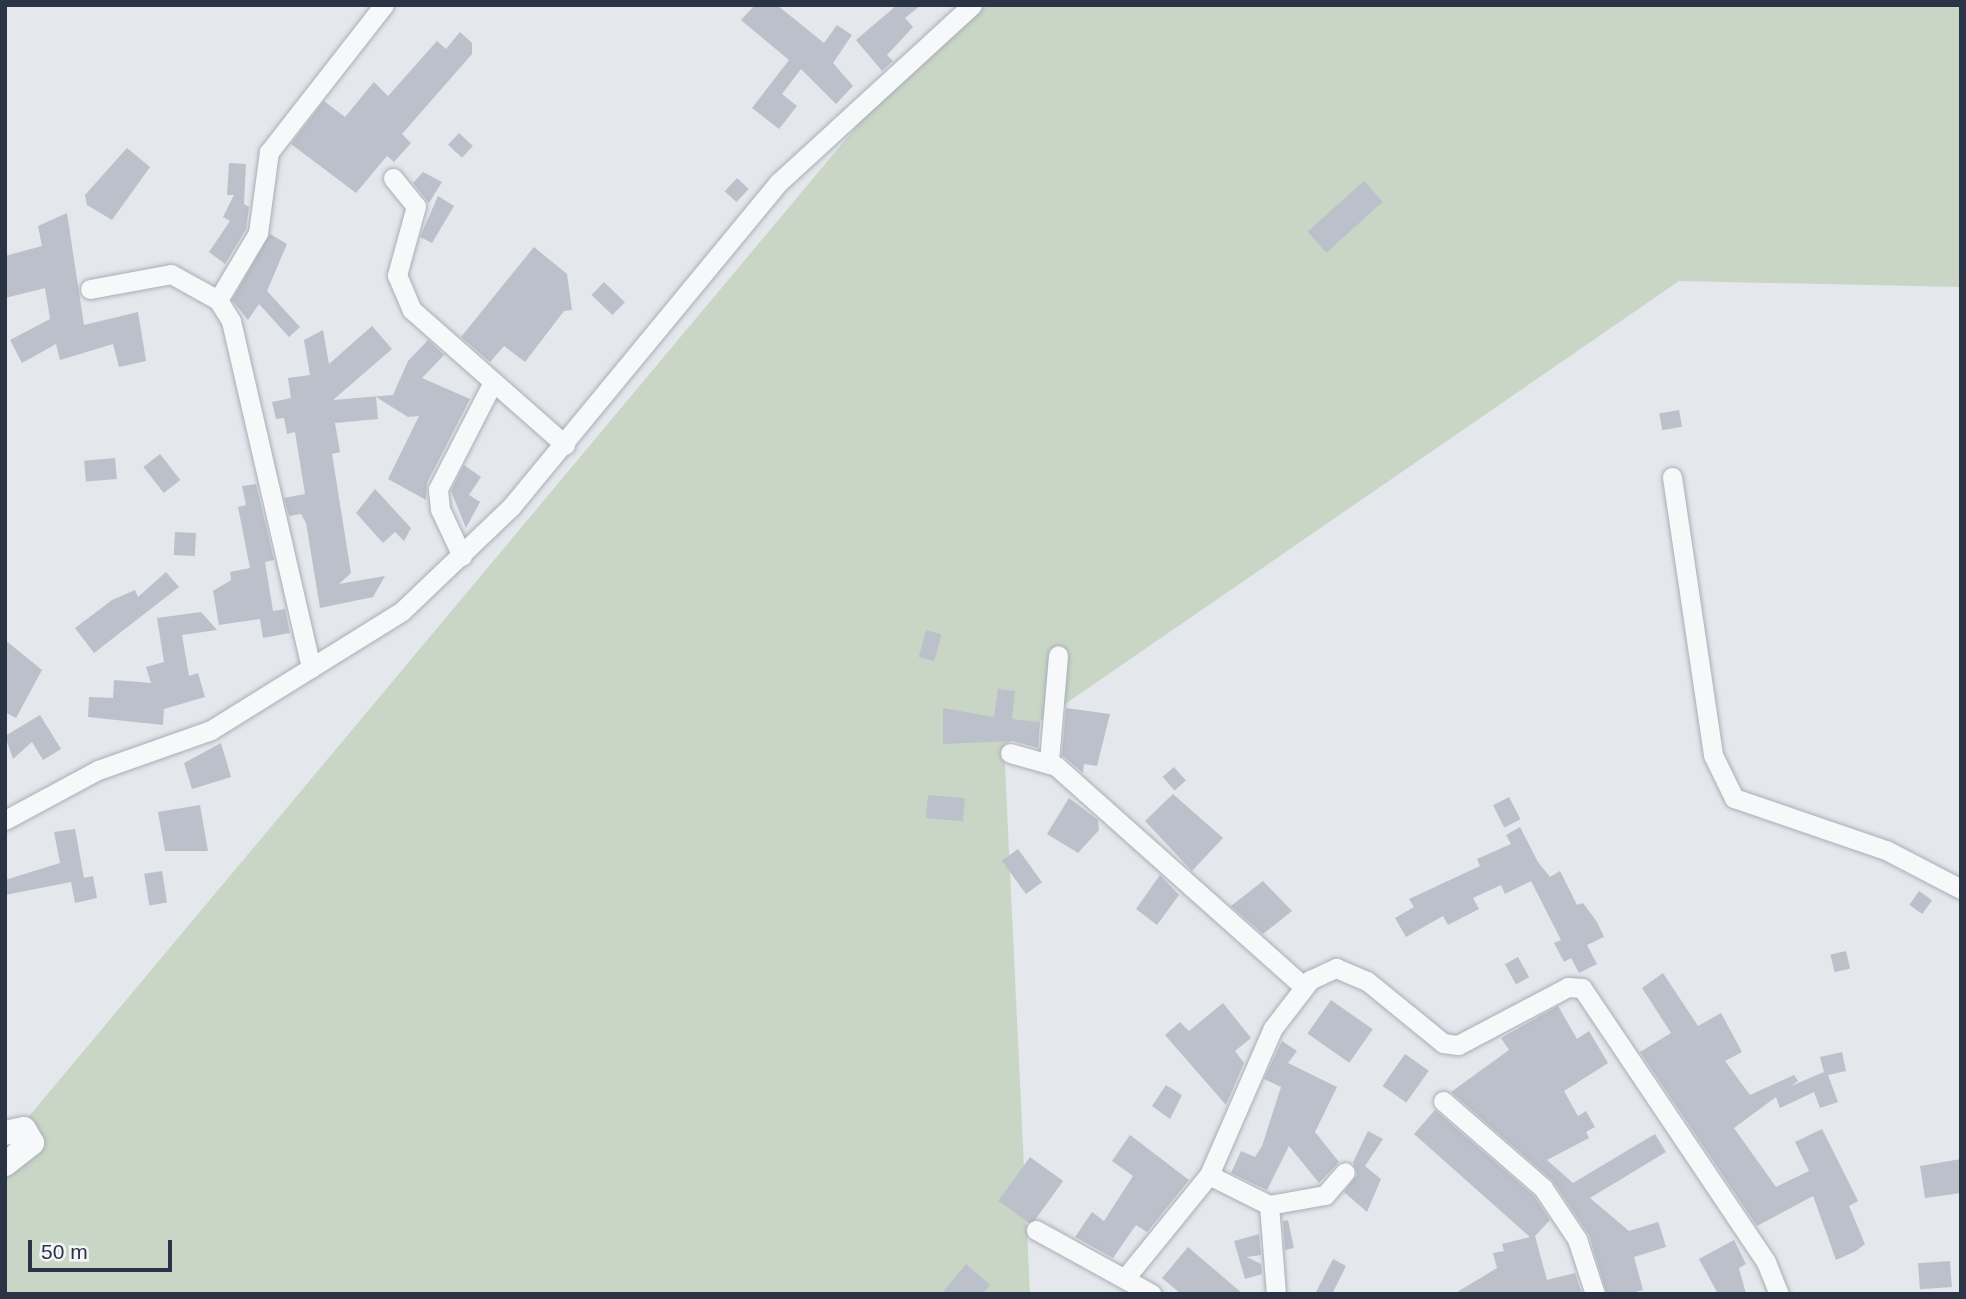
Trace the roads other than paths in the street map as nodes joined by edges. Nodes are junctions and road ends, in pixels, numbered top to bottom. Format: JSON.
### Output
{"nodes":[{"id":1,"x":384,"y":5,"type":"edge"},
{"id":2,"x":972,"y":5,"type":"edge"},
{"id":3,"x":393,"y":178,"type":"dead end"},
{"id":4,"x":90,"y":289,"type":"dead end"},
{"id":5,"x":218,"y":300,"type":"junction"},
{"id":6,"x":492,"y":382,"type":"junction"},
{"id":7,"x":565,"y":445,"type":"junction"},
{"id":8,"x":1672,"y":477,"type":"dead end"},
{"id":9,"x":462,"y":556,"type":"junction"},
{"id":10,"x":1059,"y":655,"type":"dead end"},
{"id":11,"x":311,"y":668,"type":"junction"},
{"id":12,"x":1010,"y":753,"type":"dead end"},
{"id":13,"x":1049,"y":761,"type":"junction"},
{"id":14,"x":5,"y":820,"type":"edge"},
{"id":15,"x":1961,"y":889,"type":"edge"},
{"id":16,"x":1304,"y":987,"type":"junction"},
{"id":17,"x":1443,"y":1101,"type":"dead end"},
{"id":18,"x":5,"y":1133,"type":"edge"},
{"id":19,"x":5,"y":1164,"type":"edge"},
{"id":20,"x":1345,"y":1172,"type":"dead end"},
{"id":21,"x":1209,"y":1175,"type":"junction"},
{"id":22,"x":1269,"y":1205,"type":"junction"},
{"id":23,"x":1036,"y":1230,"type":"dead end"},
{"id":24,"x":1126,"y":1277,"type":"junction"},
{"id":25,"x":1152,"y":1294,"type":"edge"},
{"id":26,"x":1276,"y":1294,"type":"edge"},
{"id":27,"x":1595,"y":1294,"type":"edge"},
{"id":28,"x":1779,"y":1294,"type":"edge"}],
"edges":[{"from":1,"to":5,"type":"street"},
{"from":2,"to":7,"type":"street"},
{"from":3,"to":6,"type":"street"},
{"from":4,"to":5,"type":"street"},
{"from":5,"to":11,"type":"street"},
{"from":6,"to":7,"type":"street"},
{"from":6,"to":9,"type":"street"},
{"from":7,"to":9,"type":"street"},
{"from":8,"to":15,"type":"street"},
{"from":9,"to":11,"type":"street"},
{"from":10,"to":13,"type":"street"},
{"from":11,"to":14,"type":"street"},
{"from":12,"to":13,"type":"street"},
{"from":13,"to":16,"type":"street"},
{"from":16,"to":21,"type":"street"},
{"from":16,"to":28,"type":"street"},
{"from":17,"to":27,"type":"street"},
{"from":18,"to":19,"type":"street"},
{"from":20,"to":22,"type":"street"},
{"from":21,"to":22,"type":"street"},
{"from":21,"to":24,"type":"street"},
{"from":22,"to":26,"type":"street"},
{"from":23,"to":24,"type":"street"},
{"from":24,"to":25,"type":"street"}]}
